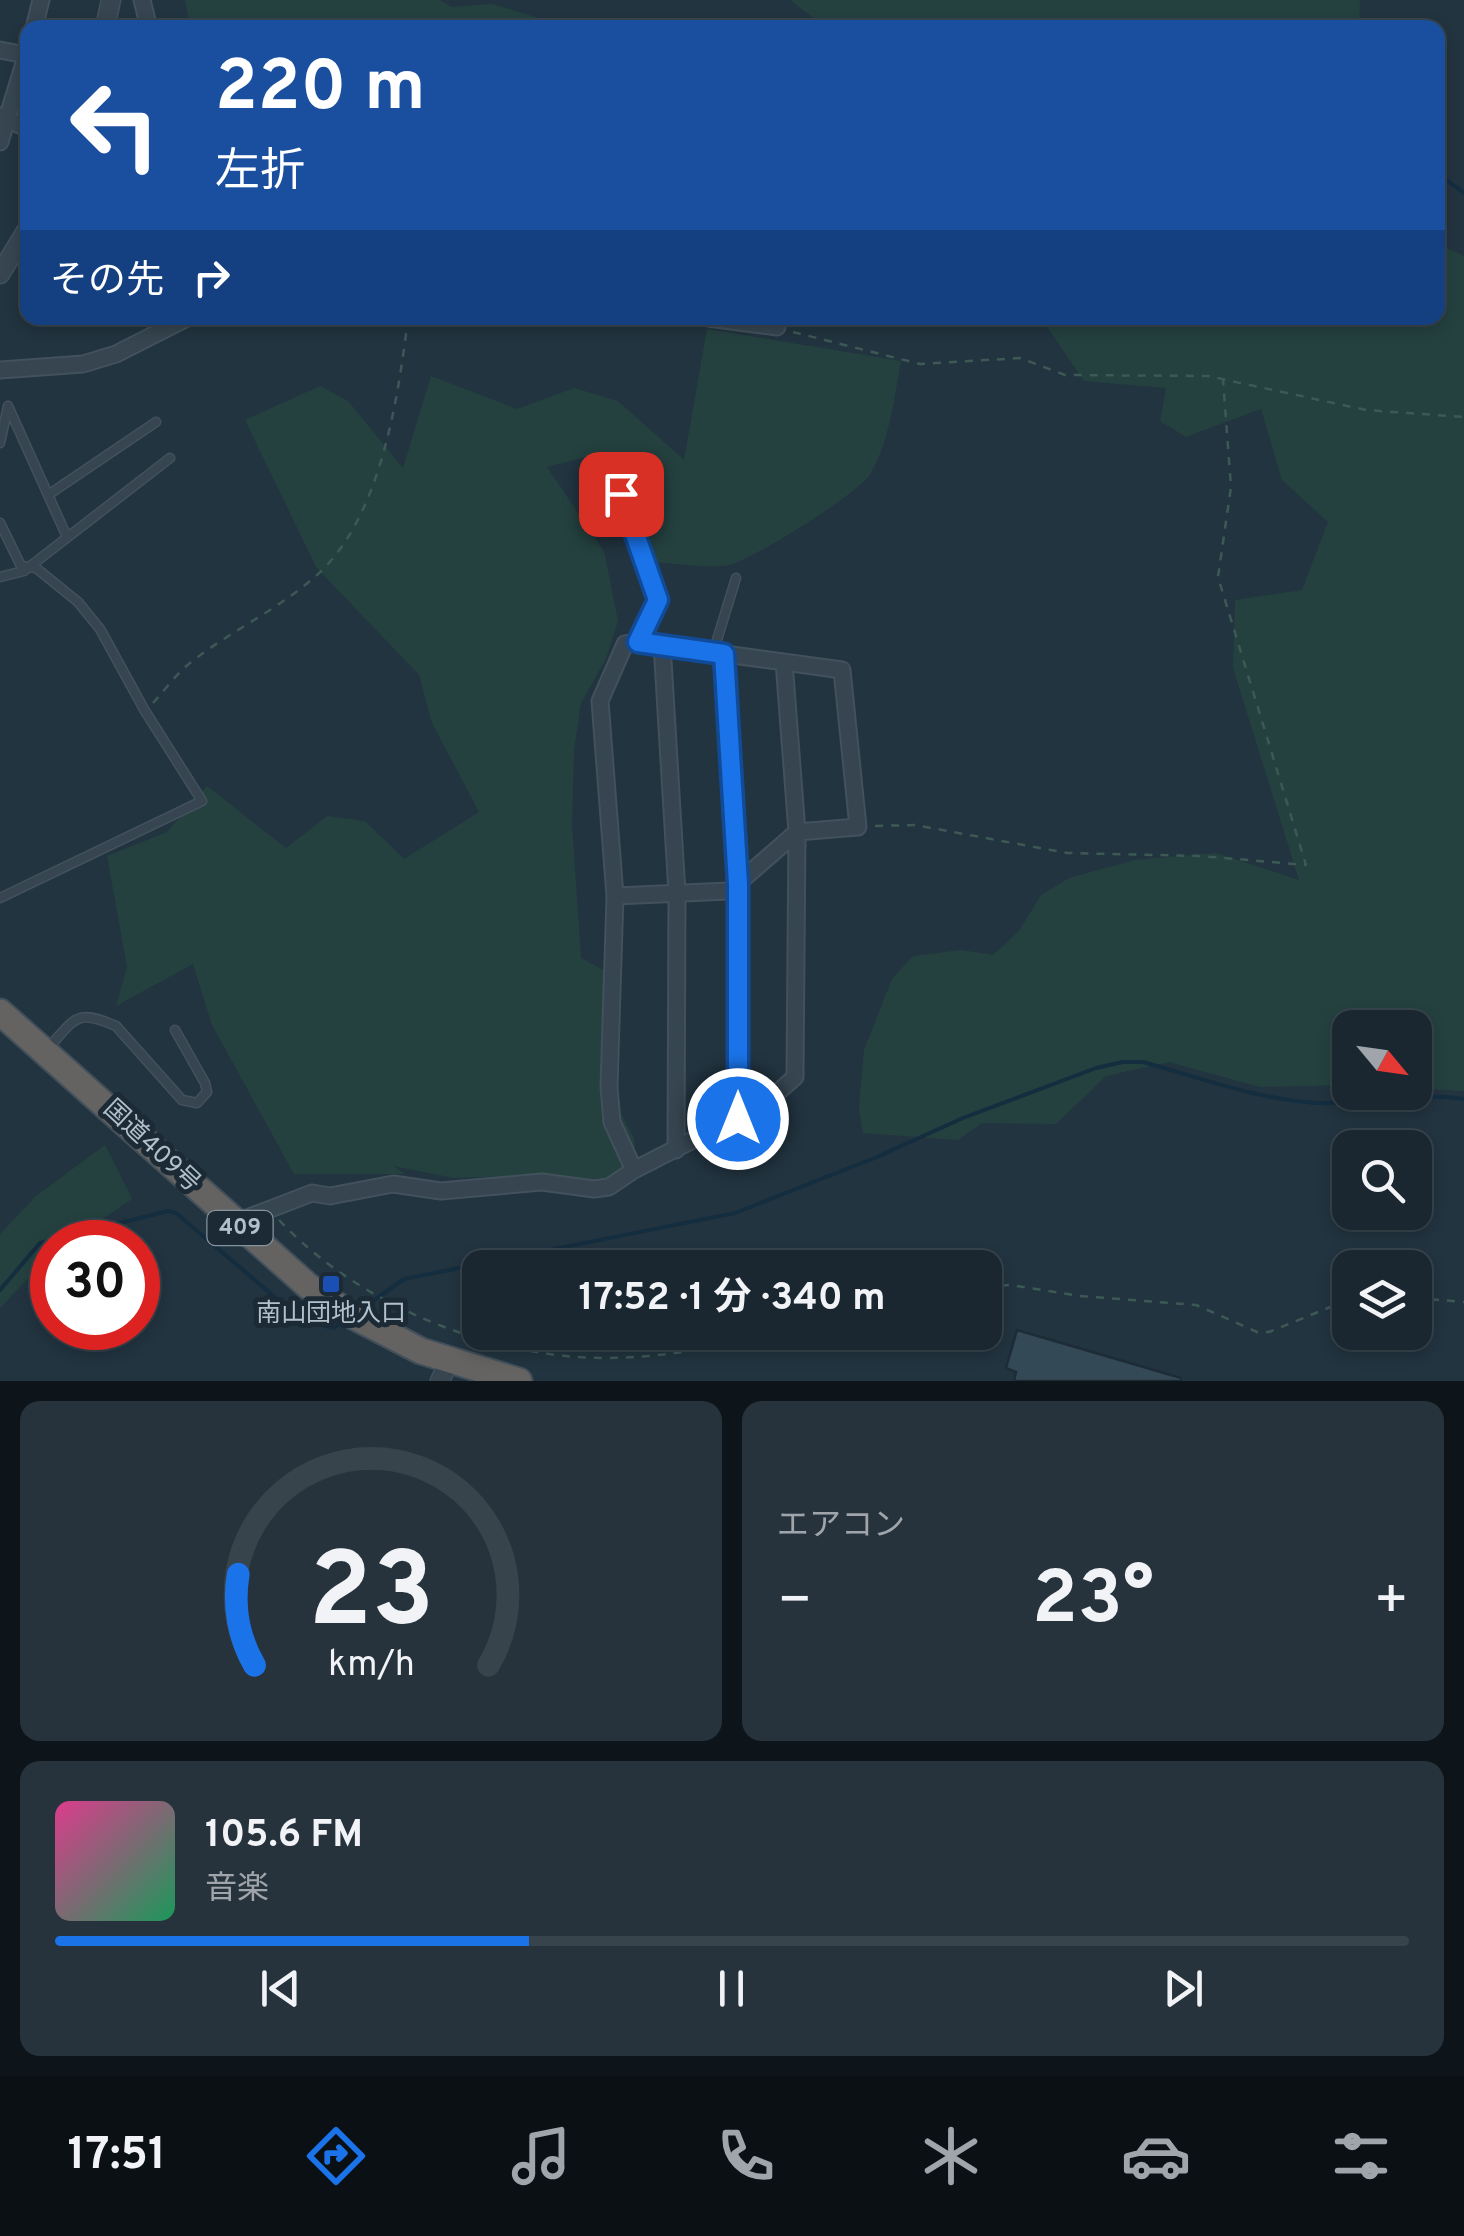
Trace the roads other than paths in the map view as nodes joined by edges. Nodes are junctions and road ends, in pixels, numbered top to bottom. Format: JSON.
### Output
{"nodes":[{"id":1,"x":20,"y":73,"type":"edge"},
{"id":2,"x":5,"y":117,"type":"edge"},
{"id":3,"x":0,"y":142,"type":"edge"},
{"id":4,"x":20,"y":241,"type":"edge"},
{"id":5,"x":0,"y":274,"type":"edge"},
{"id":6,"x":173,"y":325,"type":"edge"},
{"id":7,"x":756,"y":325,"type":"edge"},
{"id":8,"x":777,"y":328,"type":"road end"},
{"id":9,"x":0,"y":370,"type":"edge"},
{"id":10,"x":156,"y":422,"type":"dead end"},
{"id":11,"x":2,"y":428,"type":"edge"},
{"id":12,"x":18,"y":428,"type":"junction"},
{"id":13,"x":0,"y":443,"type":"edge"},
{"id":14,"x":170,"y":458,"type":"dead end"},
{"id":15,"x":621,"y":494,"type":"dead end"},
{"id":16,"x":48,"y":495,"type":"junction"},
{"id":17,"x":0,"y":523,"type":"edge"},
{"id":18,"x":67,"y":537,"type":"junction"},
{"id":19,"x":29,"y":565,"type":"junction"},
{"id":20,"x":0,"y":577,"type":"edge"},
{"id":21,"x":736,"y":578,"type":"dead end"},
{"id":22,"x":638,"y":642,"type":"junction"},
{"id":23,"x":662,"y":644,"type":"junction"},
{"id":24,"x":718,"y":654,"type":"junction"},
{"id":25,"x":784,"y":662,"type":"junction"},
{"id":26,"x":797,"y":832,"type":"junction"},
{"id":27,"x":738,"y":884,"type":"junction"},
{"id":28,"x":677,"y":893,"type":"junction"},
{"id":29,"x":615,"y":896,"type":"junction"},
{"id":30,"x":0,"y":898,"type":"edge"},
{"id":31,"x":0,"y":1012,"type":"edge"},
{"id":32,"x":175,"y":1030,"type":"dead end"},
{"id":33,"x":46,"y":1050,"type":"junction"},
{"id":34,"x":738,"y":1119,"type":"junction"},
{"id":35,"x":676,"y":1150,"type":"junction"},
{"id":36,"x":634,"y":1170,"type":"junction"},
{"id":37,"x":234,"y":1223,"type":"junction"},
{"id":38,"x":445,"y":1371,"type":"edge"},
{"id":39,"x":520,"y":1381,"type":"edge"}],
"edges":[{"from":1,"to":2,"type":"street"},
{"from":2,"to":3,"type":"street"},
{"from":4,"to":5,"type":"street"},
{"from":6,"to":9,"type":"street"},
{"from":7,"to":8,"type":"street"},
{"from":10,"to":16,"type":"lane"},
{"from":11,"to":12,"type":"lane"},
{"from":11,"to":12,"type":"lane"},
{"from":11,"to":13,"type":"lane"},
{"from":12,"to":16,"type":"lane"},
{"from":14,"to":18,"type":"lane"},
{"from":15,"to":22,"type":"lane"},
{"from":16,"to":18,"type":"lane"},
{"from":17,"to":19,"type":"lane"},
{"from":18,"to":19,"type":"lane"},
{"from":19,"to":20,"type":"lane"},
{"from":19,"to":30,"type":"lane"},
{"from":21,"to":24,"type":"lane"},
{"from":22,"to":23,"type":"street"},
{"from":22,"to":29,"type":"street"},
{"from":23,"to":24,"type":"street"},
{"from":23,"to":28,"type":"street"},
{"from":24,"to":25,"type":"street"},
{"from":24,"to":27,"type":"street"},
{"from":25,"to":26,"type":"street"},
{"from":25,"to":26,"type":"street"},
{"from":26,"to":27,"type":"street"},
{"from":26,"to":34,"type":"street"},
{"from":27,"to":28,"type":"street"},
{"from":27,"to":34,"type":"street"},
{"from":28,"to":29,"type":"street"},
{"from":28,"to":35,"type":"street"},
{"from":29,"to":36,"type":"street"},
{"from":31,"to":33,"type":"highway","name":"国道409号","number":"409"},
{"from":32,"to":33,"type":"lane"},
{"from":33,"to":37,"type":"highway","name":"国道409号","number":"409"},
{"from":34,"to":35,"type":"street"},
{"from":35,"to":36,"type":"street"},
{"from":36,"to":37,"type":"street"},
{"from":37,"to":38,"type":"highway","name":"国道409号","number":"409"},
{"from":38,"to":39,"type":"highway","name":"国道409号","number":"409"}]}
